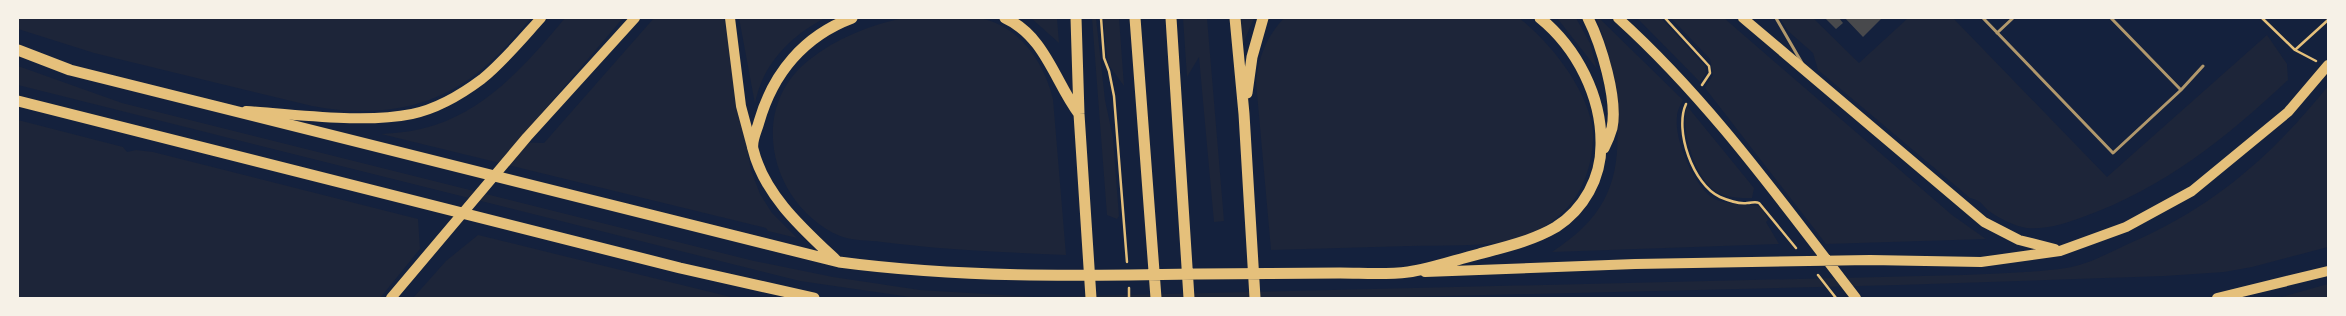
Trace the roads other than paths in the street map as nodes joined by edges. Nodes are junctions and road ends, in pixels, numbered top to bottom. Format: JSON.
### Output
{"nodes":[{"id":1,"x":541,"y":18,"type":"edge"},
{"id":2,"x":635,"y":18,"type":"edge"},
{"id":3,"x":730,"y":18,"type":"edge"},
{"id":4,"x":852,"y":18,"type":"edge"},
{"id":5,"x":1005,"y":18,"type":"edge"},
{"id":6,"x":1076,"y":18,"type":"edge"},
{"id":7,"x":1136,"y":18,"type":"edge"},
{"id":8,"x":1171,"y":18,"type":"edge"},
{"id":9,"x":1235,"y":18,"type":"edge"},
{"id":10,"x":1263,"y":18,"type":"edge"},
{"id":11,"x":1540,"y":18,"type":"edge"},
{"id":12,"x":1588,"y":18,"type":"edge"},
{"id":13,"x":1618,"y":18,"type":"edge"},
{"id":14,"x":1743,"y":18,"type":"edge"},
{"id":15,"x":1776,"y":18,"type":"edge"},
{"id":16,"x":1983,"y":18,"type":"edge"},
{"id":17,"x":2012,"y":18,"type":"edge"},
{"id":18,"x":2111,"y":18,"type":"edge"},
{"id":19,"x":1997,"y":33,"type":"junction"},
{"id":20,"x":18,"y":50,"type":"edge"},
{"id":21,"x":2203,"y":66,"type":"dead end"},
{"id":22,"x":2327,"y":66,"type":"edge"},
{"id":23,"x":1809,"y":75,"type":"junction"},
{"id":24,"x":2181,"y":90,"type":"junction"},
{"id":25,"x":18,"y":101,"type":"edge"},
{"id":26,"x":231,"y":110,"type":"junction"},
{"id":27,"x":1079,"y":114,"type":"junction"},
{"id":28,"x":1244,"y":114,"type":"junction"},
{"id":29,"x":752,"y":147,"type":"junction"},
{"id":30,"x":1601,"y":158,"type":"junction"},
{"id":31,"x":2060,"y":251,"type":"junction"},
{"id":32,"x":839,"y":262,"type":"junction"},
{"id":33,"x":2328,"y":271,"type":"edge"},
{"id":34,"x":1407,"y":272,"type":"junction"},
{"id":35,"x":391,"y":298,"type":"edge"},
{"id":36,"x":814,"y":298,"type":"edge"},
{"id":37,"x":1092,"y":298,"type":"edge"},
{"id":38,"x":1156,"y":298,"type":"edge"},
{"id":39,"x":1188,"y":298,"type":"edge"},
{"id":40,"x":1255,"y":298,"type":"edge"},
{"id":41,"x":1856,"y":298,"type":"edge"},
{"id":42,"x":2217,"y":298,"type":"edge"}],
"edges":[{"from":1,"to":26,"type":"main road"},
{"from":2,"to":35,"type":"main road"},
{"from":3,"to":29,"type":"main road"},
{"from":4,"to":29,"type":"highway"},
{"from":5,"to":27,"type":"highway"},
{"from":6,"to":27,"type":"highway"},
{"from":7,"to":38,"type":"highway"},
{"from":8,"to":39,"type":"highway"},
{"from":9,"to":28,"type":"highway"},
{"from":10,"to":28,"type":"highway"},
{"from":11,"to":30,"type":"highway"},
{"from":12,"to":30,"type":"highway"},
{"from":13,"to":41,"type":"main road"},
{"from":14,"to":23,"type":"main road"},
{"from":15,"to":23,"type":"lane"},
{"from":16,"to":19,"type":"lane"},
{"from":17,"to":19,"type":"lane"},
{"from":18,"to":24,"type":"lane"},
{"from":19,"to":24,"type":"lane"},
{"from":20,"to":26,"type":"highway"},
{"from":21,"to":24,"type":"lane"},
{"from":22,"to":31,"type":"main road"},
{"from":23,"to":31,"type":"main road"},
{"from":25,"to":36,"type":"highway"},
{"from":26,"to":32,"type":"highway"},
{"from":27,"to":37,"type":"highway"},
{"from":28,"to":40,"type":"highway"},
{"from":29,"to":32,"type":"highway"},
{"from":30,"to":34,"type":"highway"},
{"from":31,"to":34,"type":"main road"},
{"from":32,"to":34,"type":"highway"},
{"from":33,"to":42,"type":"main road"}]}
